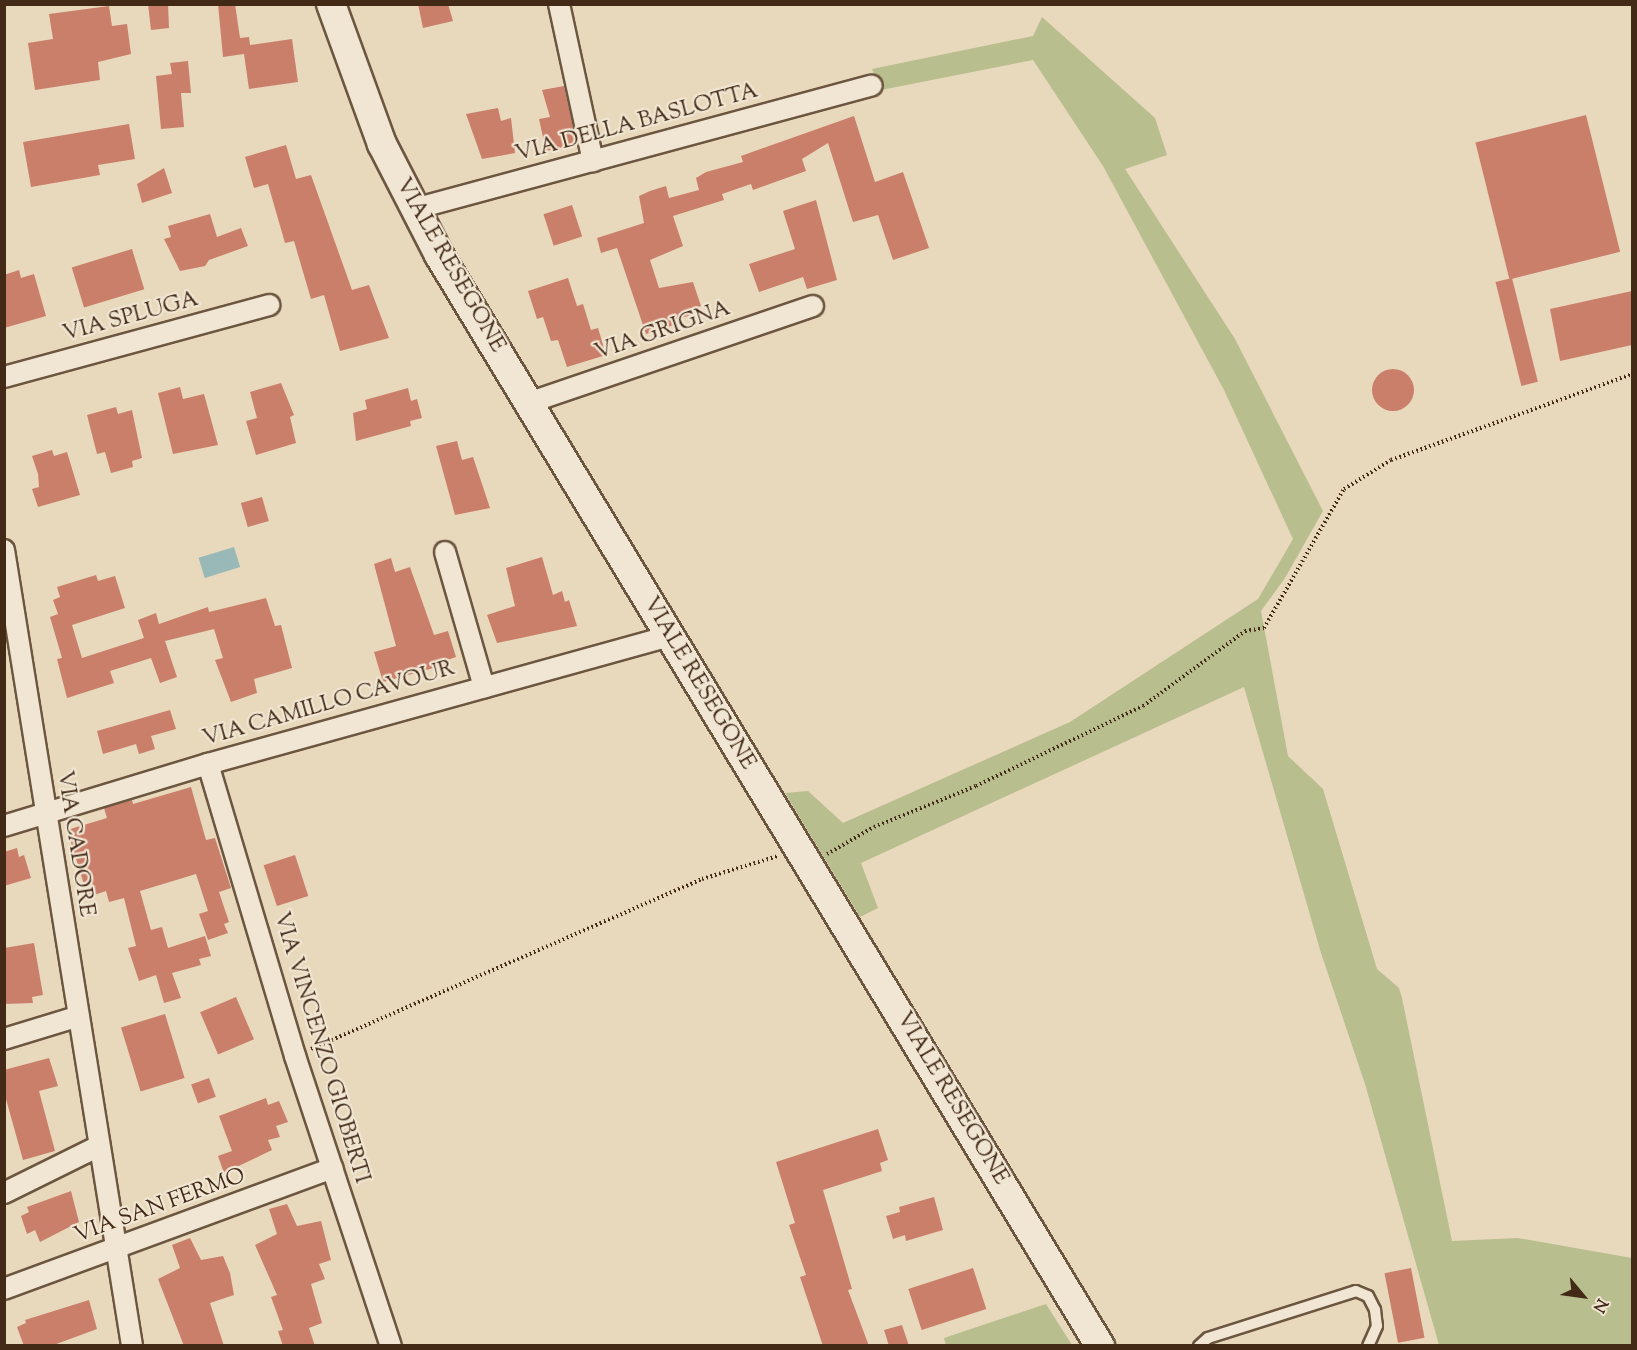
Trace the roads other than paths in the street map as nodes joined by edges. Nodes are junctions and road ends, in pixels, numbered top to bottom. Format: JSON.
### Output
{"nodes":[{"id":1,"x":331,"y":4,"type":"edge"},
{"id":2,"x":559,"y":4,"type":"edge"},
{"id":3,"x":872,"y":85,"type":"dead end"},
{"id":4,"x":593,"y":161,"type":"junction"},
{"id":5,"x":414,"y":209,"type":"junction"},
{"id":6,"x":269,"y":305,"type":"dead end"},
{"id":7,"x":813,"y":306,"type":"dead end"},
{"id":8,"x":4,"y":377,"type":"edge"},
{"id":9,"x":528,"y":403,"type":"junction"},
{"id":10,"x":4,"y":550,"type":"edge"},
{"id":11,"x":445,"y":552,"type":"dead end"},
{"id":12,"x":8,"y":585,"type":"edge"},
{"id":13,"x":669,"y":636,"type":"junction"},
{"id":14,"x":484,"y":687,"type":"junction"},
{"id":15,"x":208,"y":764,"type":"junction"},
{"id":16,"x":44,"y":813,"type":"junction"},
{"id":17,"x":4,"y":826,"type":"edge"},
{"id":18,"x":78,"y":1016,"type":"junction"},
{"id":19,"x":4,"y":1039,"type":"edge"},
{"id":20,"x":99,"y":1146,"type":"junction"},
{"id":21,"x":332,"y":1168,"type":"junction"},
{"id":22,"x":4,"y":1193,"type":"edge"},
{"id":23,"x":115,"y":1249,"type":"junction"},
{"id":24,"x":4,"y":1289,"type":"edge"},
{"id":25,"x":132,"y":1346,"type":"edge"},
{"id":26,"x":391,"y":1346,"type":"edge"},
{"id":27,"x":1100,"y":1346,"type":"edge"},
{"id":28,"x":1199,"y":1346,"type":"edge"},
{"id":29,"x":1368,"y":1346,"type":"edge"}],
"edges":[{"from":1,"to":5,"type":"street","name":"VIALE RESEGONE"},
{"from":2,"to":4,"type":"street"},
{"from":3,"to":4,"type":"street","name":"VIA DELLA BASLOTTA"},
{"from":4,"to":5,"type":"street","name":"VIA DELLA BASLOTTA"},
{"from":5,"to":9,"type":"street","name":"VIALE RESEGONE"},
{"from":6,"to":8,"type":"street","name":"VIA SPLUGA"},
{"from":7,"to":9,"type":"street","name":"VIA GRIGNA"},
{"from":9,"to":13,"type":"street","name":"VIALE RESEGONE"},
{"from":10,"to":12,"type":"street","name":"VIA CADORE"},
{"from":11,"to":14,"type":"street"},
{"from":12,"to":16,"type":"street","name":"VIA CADORE"},
{"from":13,"to":14,"type":"street","name":"VIA CAMILLO CAVOUR"},
{"from":13,"to":27,"type":"street","name":"VIALE RESEGONE"},
{"from":14,"to":15,"type":"street","name":"VIA CAMILLO CAVOUR"},
{"from":15,"to":16,"type":"street","name":"VIA CAMILLO CAVOUR"},
{"from":15,"to":21,"type":"street","name":"VIA VINCENZO GIOBERTI"},
{"from":16,"to":17,"type":"street","name":"VIA CAMILLO CAVOUR"},
{"from":16,"to":18,"type":"street","name":"VIA CADORE"},
{"from":18,"to":19,"type":"street"},
{"from":18,"to":20,"type":"street","name":"VIA CADORE"},
{"from":20,"to":22,"type":"street"},
{"from":20,"to":23,"type":"street","name":"VIA CADORE"},
{"from":21,"to":23,"type":"street","name":"VIA SAN FERMO"},
{"from":21,"to":26,"type":"street","name":"VIA VINCENZO GIOBERTI"},
{"from":23,"to":24,"type":"street","name":"VIA SAN FERMO"},
{"from":23,"to":25,"type":"street","name":"VIA CADORE"},
{"from":28,"to":29,"type":"lane"}]}
